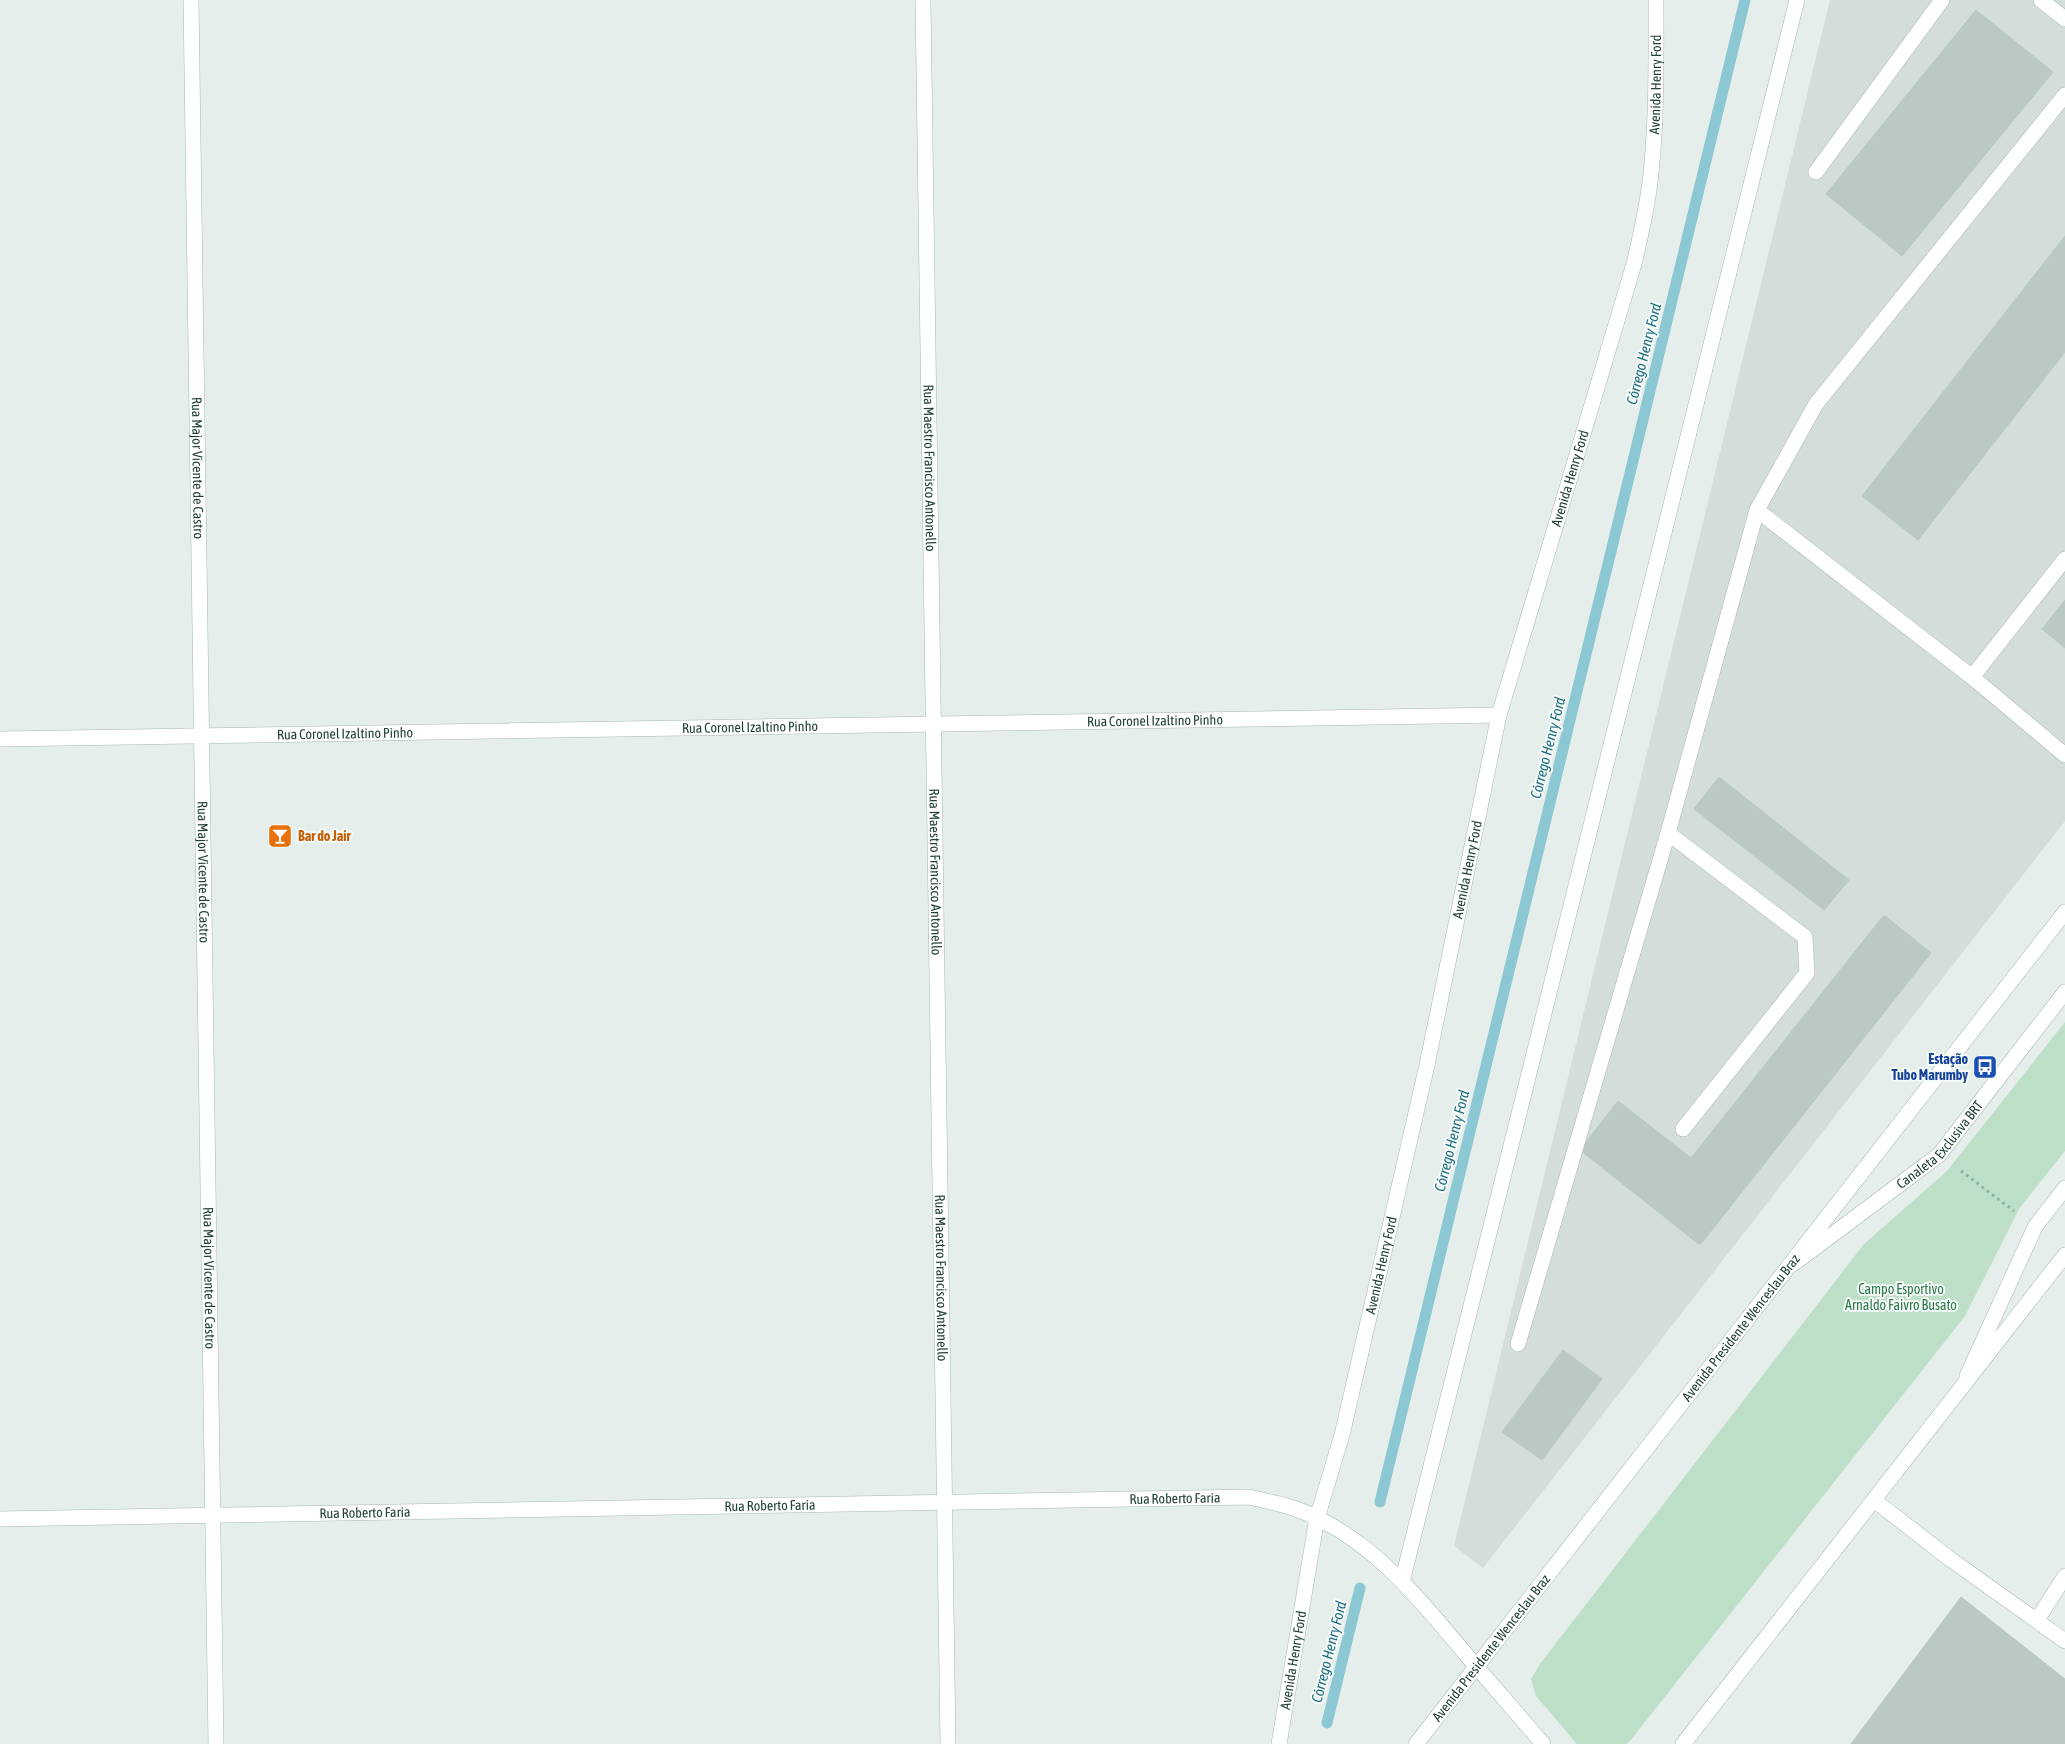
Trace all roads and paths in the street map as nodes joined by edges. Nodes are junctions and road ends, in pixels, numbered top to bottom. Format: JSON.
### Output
{"nodes":[{"id":1,"x":191,"y":0,"type":"edge"},
{"id":2,"x":923,"y":0,"type":"edge"},
{"id":3,"x":1656,"y":0,"type":"edge"},
{"id":4,"x":1797,"y":0,"type":"edge"},
{"id":5,"x":1942,"y":0,"type":"edge"},
{"id":6,"x":2041,"y":0,"type":"edge"},
{"id":7,"x":2065,"y":19,"type":"edge"},
{"id":8,"x":2065,"y":95,"type":"edge"},
{"id":9,"x":1816,"y":172,"type":"dead end"},
{"id":10,"x":1757,"y":510,"type":"junction"},
{"id":11,"x":2065,"y":559,"type":"edge"},
{"id":12,"x":1972,"y":677,"type":"junction"},
{"id":13,"x":1499,"y":715,"type":"junction"},
{"id":14,"x":933,"y":724,"type":"junction"},
{"id":15,"x":201,"y":736,"type":"junction"},
{"id":16,"x":0,"y":738,"type":"edge"},
{"id":17,"x":2065,"y":755,"type":"edge"},
{"id":18,"x":1668,"y":833,"type":"junction"},
{"id":19,"x":2065,"y":912,"type":"edge"},
{"id":20,"x":2065,"y":992,"type":"edge"},
{"id":21,"x":1683,"y":1129,"type":"dead end"},
{"id":22,"x":1939,"y":1155,"type":"junction"},
{"id":23,"x":2065,"y":1188,"type":"edge"},
{"id":24,"x":2035,"y":1227,"type":"junction"},
{"id":25,"x":2065,"y":1255,"type":"edge"},
{"id":26,"x":1786,"y":1269,"type":"junction"},
{"id":27,"x":1518,"y":1344,"type":"dead end"},
{"id":28,"x":1961,"y":1388,"type":"junction"},
{"id":29,"x":1874,"y":1500,"type":"junction"},
{"id":30,"x":945,"y":1502,"type":"junction"},
{"id":31,"x":213,"y":1515,"type":"junction"},
{"id":32,"x":1317,"y":1518,"type":"junction"},
{"id":33,"x":0,"y":1519,"type":"edge"},
{"id":34,"x":2065,"y":1576,"type":"edge"},
{"id":35,"x":1402,"y":1582,"type":"junction"},
{"id":36,"x":2037,"y":1620,"type":"junction"},
{"id":37,"x":2065,"y":1641,"type":"edge"},
{"id":38,"x":1476,"y":1666,"type":"junction"},
{"id":39,"x":216,"y":1744,"type":"edge"},
{"id":40,"x":948,"y":1744,"type":"edge"},
{"id":41,"x":1279,"y":1744,"type":"edge"},
{"id":42,"x":1416,"y":1744,"type":"edge"},
{"id":43,"x":1543,"y":1744,"type":"edge"},
{"id":44,"x":1683,"y":1744,"type":"edge"}],
"edges":[{"from":1,"to":15,"type":"street","name":"Rua Major Vicente de Castro"},
{"from":2,"to":14,"type":"street","name":"Rua Maestro Francisco Antonello"},
{"from":3,"to":13,"type":"street","name":"Avenida Henry Ford"},
{"from":4,"to":35,"type":"street"},
{"from":5,"to":9,"type":"street"},
{"from":6,"to":7,"type":"street"},
{"from":8,"to":10,"type":"street"},
{"from":10,"to":12,"type":"street"},
{"from":10,"to":18,"type":"street"},
{"from":11,"to":12,"type":"street"},
{"from":12,"to":17,"type":"street"},
{"from":13,"to":14,"type":"street","name":"Rua Coronel Izaltino Pinho"},
{"from":13,"to":32,"type":"street","name":"Avenida Henry Ford"},
{"from":14,"to":15,"type":"street","name":"Rua Coronel Izaltino Pinho"},
{"from":14,"to":30,"type":"street","name":"Rua Maestro Francisco Antonello"},
{"from":15,"to":16,"type":"street","name":"Rua Coronel Izaltino Pinho"},
{"from":15,"to":31,"type":"street","name":"Rua Major Vicente de Castro"},
{"from":18,"to":21,"type":"street"},
{"from":18,"to":27,"type":"street"},
{"from":19,"to":26,"type":"street","name":"Avenida Presidente Wenceslau Braz"},
{"from":20,"to":22,"type":"street","name":"Canaleta Exclusiva BRT"},
{"from":22,"to":24,"type":"path"},
{"from":22,"to":26,"type":"street","name":"Canaleta Exclusiva BRT"},
{"from":23,"to":24,"type":"street"},
{"from":24,"to":28,"type":"street"},
{"from":25,"to":28,"type":"street"},
{"from":26,"to":38,"type":"street","name":"Avenida Presidente Wenceslau Braz"},
{"from":28,"to":29,"type":"street"},
{"from":29,"to":36,"type":"street"},
{"from":29,"to":44,"type":"street"},
{"from":30,"to":31,"type":"street","name":"Rua Roberto Faria"},
{"from":30,"to":32,"type":"street","name":"Rua Roberto Faria"},
{"from":30,"to":40,"type":"street","name":"Rua Maestro Francisco Antonello"},
{"from":31,"to":33,"type":"street","name":"Rua Roberto Faria"},
{"from":31,"to":39,"type":"street","name":"Rua Major Vicente de Castro"},
{"from":32,"to":35,"type":"street","name":"Rua Roberto Faria"},
{"from":32,"to":41,"type":"street","name":"Avenida Henry Ford"},
{"from":34,"to":36,"type":"street"},
{"from":35,"to":38,"type":"street","name":"Rua Roberto Faria"},
{"from":36,"to":37,"type":"street"},
{"from":38,"to":42,"type":"street","name":"Avenida Presidente Wenceslau Braz"},
{"from":38,"to":43,"type":"street","name":"Rua Roberto Faria"}]}
